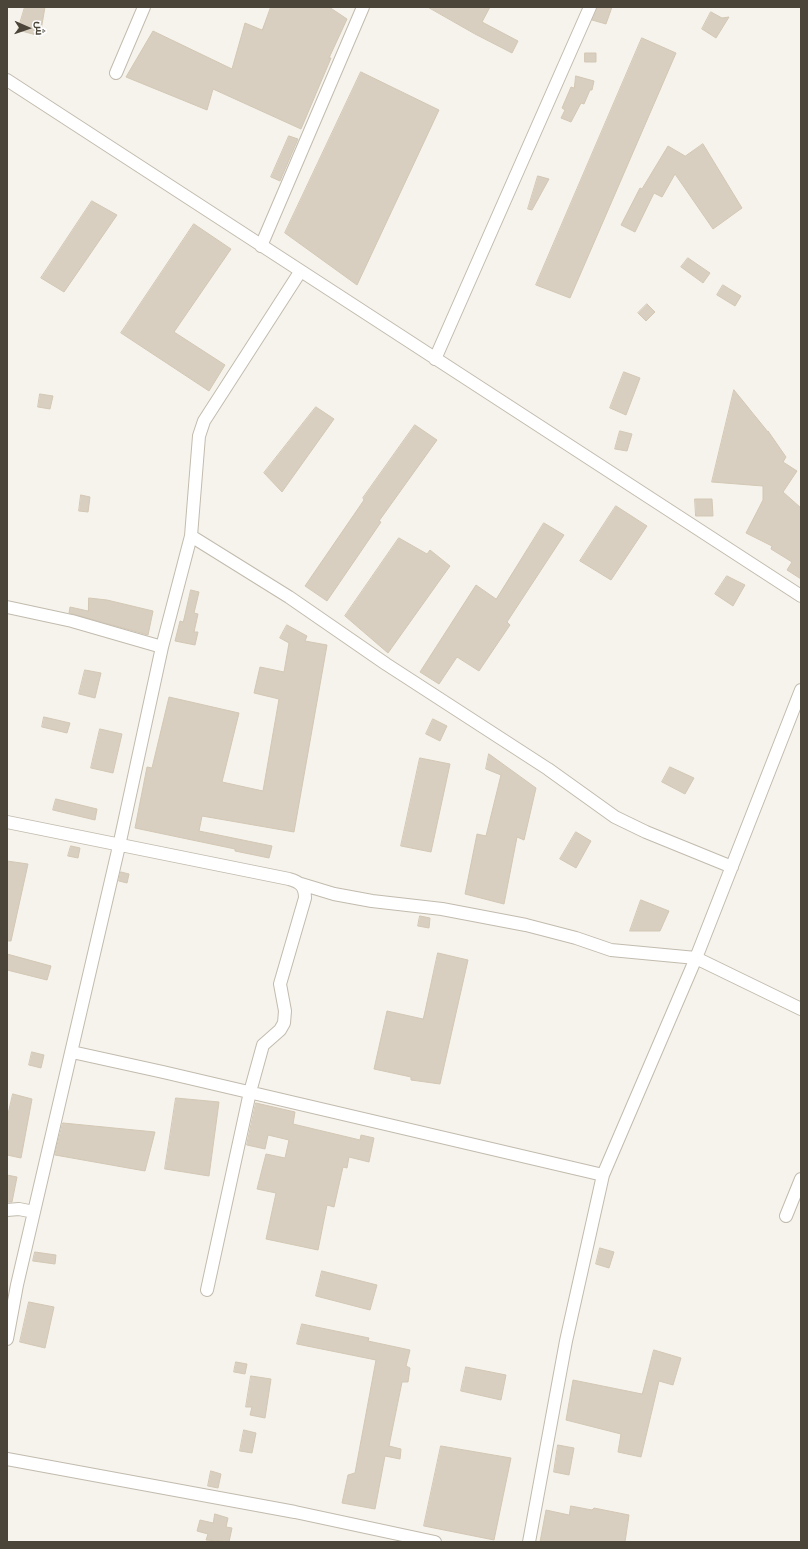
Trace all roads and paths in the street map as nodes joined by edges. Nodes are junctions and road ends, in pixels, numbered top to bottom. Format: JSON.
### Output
{"nodes":[{"id":1,"x":144,"y":7,"type":"edge"},
{"id":2,"x":363,"y":7,"type":"edge"},
{"id":3,"x":590,"y":7,"type":"edge"},
{"id":4,"x":116,"y":74,"type":"dead end"},
{"id":5,"x":7,"y":80,"type":"edge"},
{"id":6,"x":261,"y":246,"type":"junction"},
{"id":7,"x":300,"y":272,"type":"junction"},
{"id":8,"x":435,"y":359,"type":"junction"},
{"id":9,"x":191,"y":536,"type":"junction"},
{"id":10,"x":801,"y":596,"type":"edge"},
{"id":11,"x":7,"y":607,"type":"edge"},
{"id":12,"x":162,"y":647,"type":"junction"},
{"id":13,"x":801,"y":690,"type":"edge"},
{"id":14,"x":7,"y":822,"type":"edge"},
{"id":15,"x":119,"y":846,"type":"junction"},
{"id":16,"x":732,"y":867,"type":"junction"},
{"id":17,"x":301,"y":884,"type":"junction"},
{"id":18,"x":696,"y":958,"type":"junction"},
{"id":19,"x":801,"y":1009,"type":"edge"},
{"id":20,"x":72,"y":1052,"type":"junction"},
{"id":21,"x":250,"y":1092,"type":"junction"},
{"id":22,"x":603,"y":1175,"type":"junction"},
{"id":23,"x":801,"y":1179,"type":"edge"},
{"id":24,"x":7,"y":1210,"type":"edge"},
{"id":25,"x":34,"y":1212,"type":"junction"},
{"id":26,"x":786,"y":1216,"type":"dead end"},
{"id":27,"x":207,"y":1290,"type":"dead end"},
{"id":28,"x":7,"y":1339,"type":"edge"},
{"id":29,"x":7,"y":1459,"type":"edge"},
{"id":30,"x":435,"y":1542,"type":"edge"},
{"id":31,"x":529,"y":1542,"type":"edge"}],
"edges":[{"from":1,"to":4,"type":"street"},
{"from":2,"to":6,"type":"street"},
{"from":3,"to":8,"type":"street"},
{"from":5,"to":6,"type":"street"},
{"from":6,"to":7,"type":"street"},
{"from":7,"to":8,"type":"street"},
{"from":7,"to":9,"type":"street"},
{"from":8,"to":10,"type":"street"},
{"from":9,"to":12,"type":"street"},
{"from":9,"to":16,"type":"street"},
{"from":11,"to":12,"type":"street"},
{"from":12,"to":15,"type":"street"},
{"from":13,"to":16,"type":"street"},
{"from":14,"to":15,"type":"street"},
{"from":15,"to":17,"type":"street"},
{"from":15,"to":20,"type":"street"},
{"from":16,"to":18,"type":"street"},
{"from":17,"to":18,"type":"street"},
{"from":17,"to":21,"type":"street"},
{"from":18,"to":19,"type":"street"},
{"from":18,"to":22,"type":"street"},
{"from":20,"to":21,"type":"street"},
{"from":20,"to":25,"type":"street"},
{"from":21,"to":22,"type":"street"},
{"from":21,"to":27,"type":"street"},
{"from":22,"to":31,"type":"street"},
{"from":23,"to":26,"type":"street"},
{"from":24,"to":25,"type":"street"},
{"from":25,"to":28,"type":"street"},
{"from":29,"to":30,"type":"street"}]}
